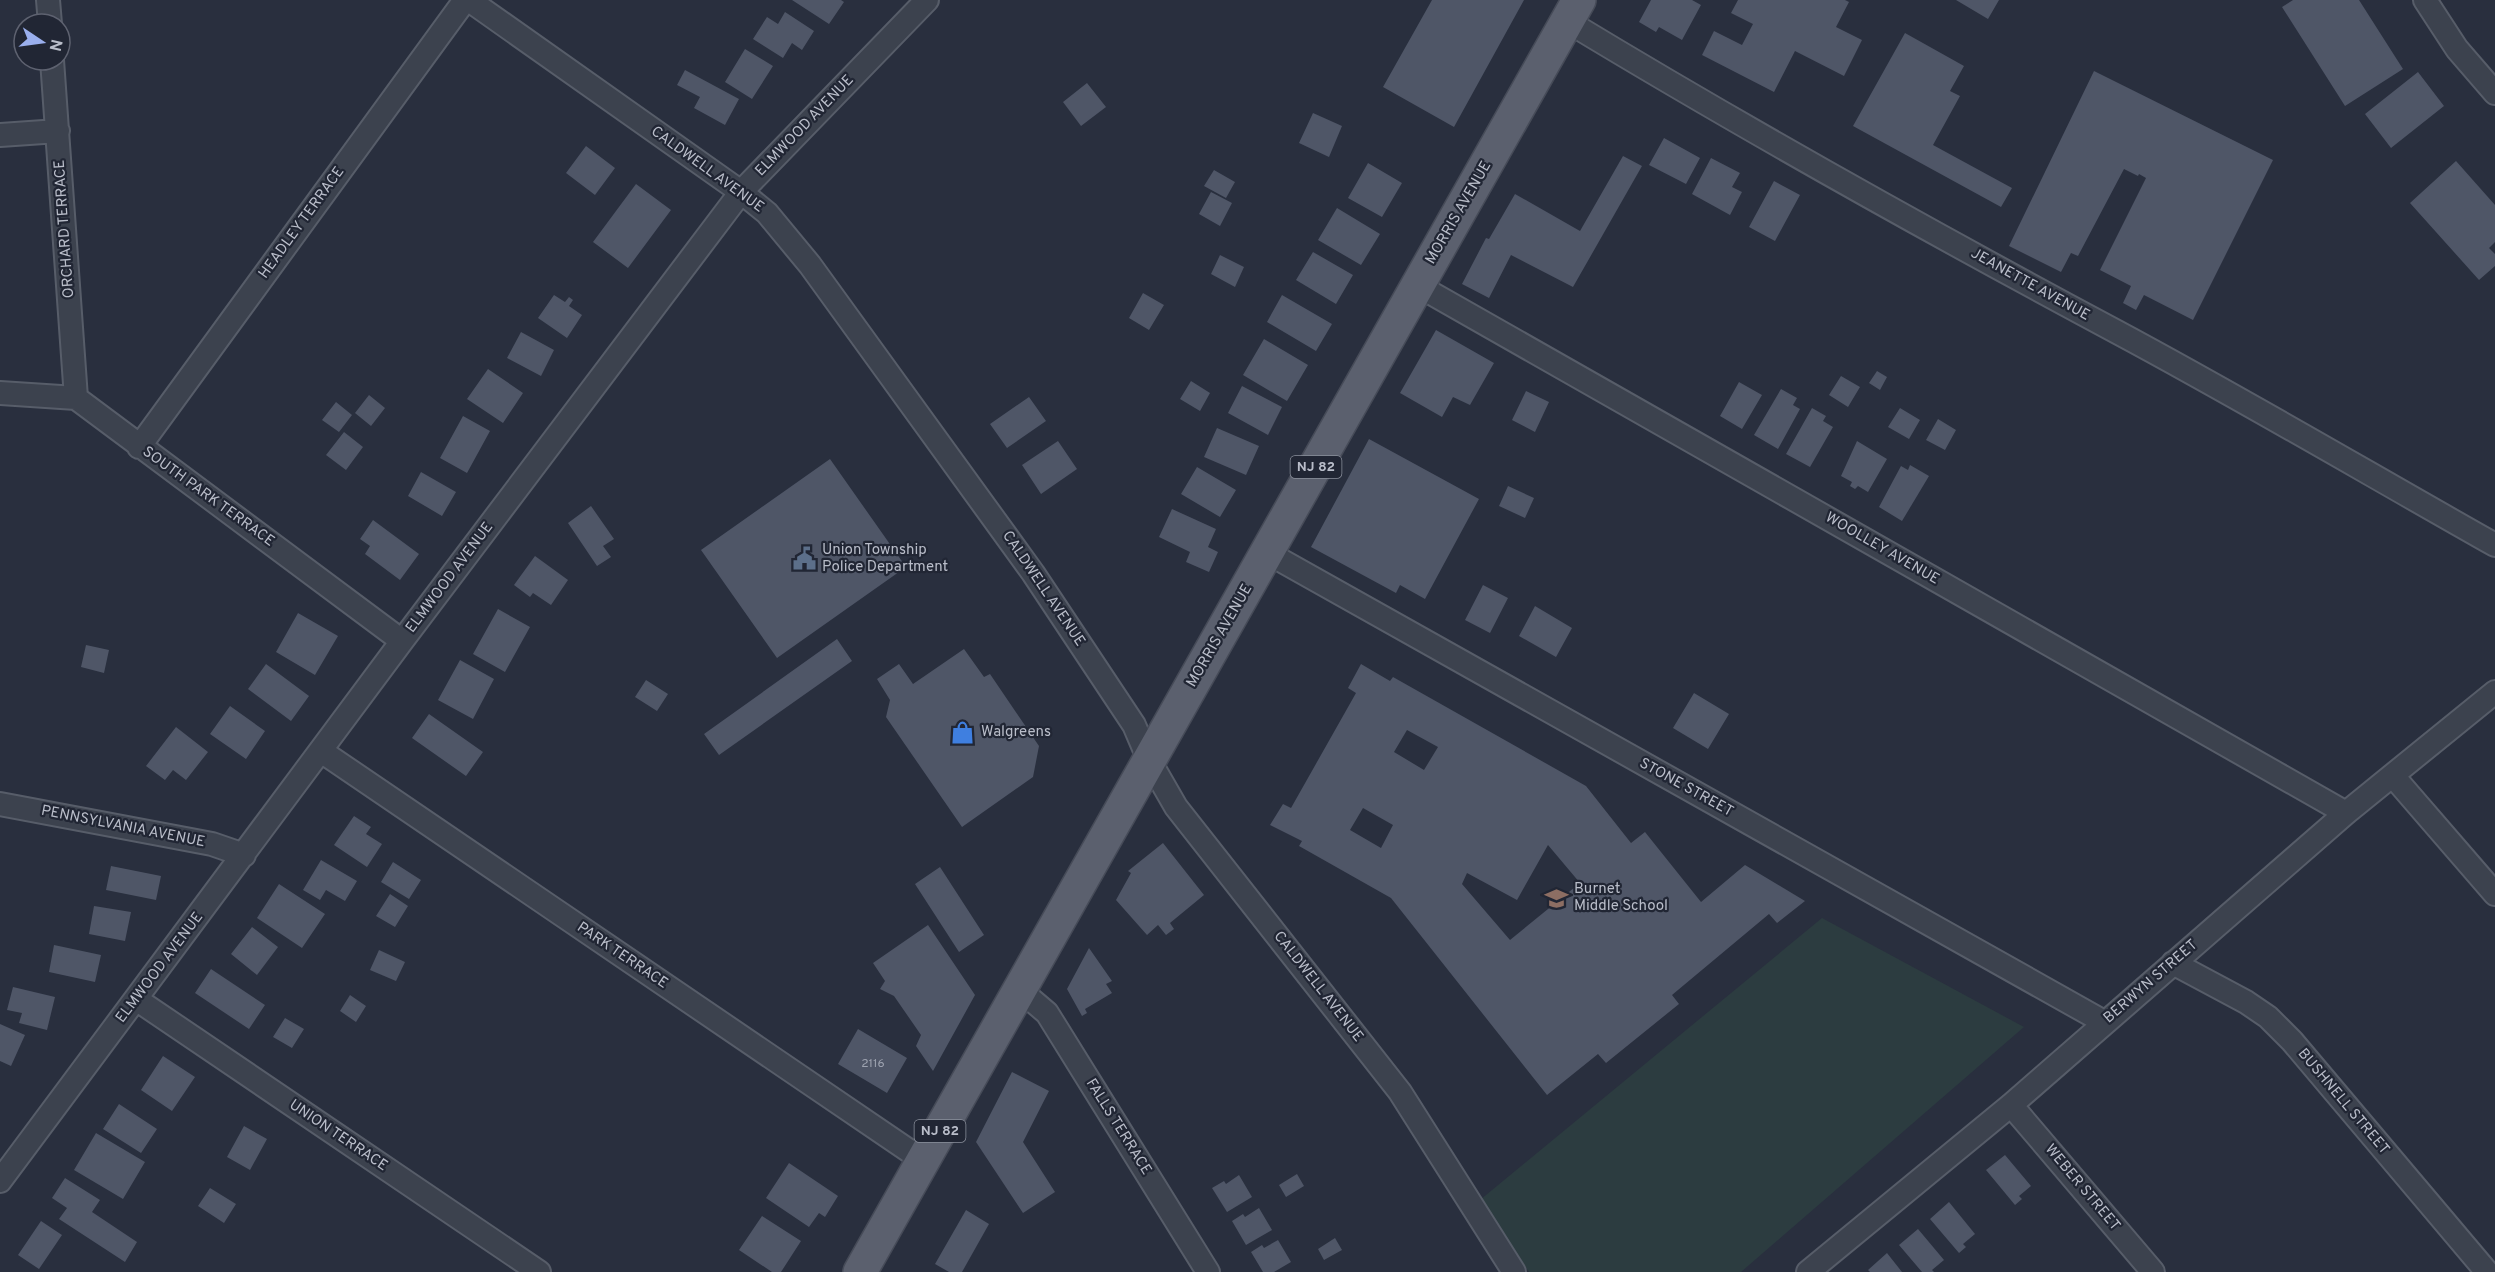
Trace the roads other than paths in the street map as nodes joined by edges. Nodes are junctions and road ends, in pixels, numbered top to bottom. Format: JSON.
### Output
{"nodes":[{"id":1,"x":467,"y":0,"type":"edge"},
{"id":2,"x":2425,"y":0,"type":"edge"},
{"id":3,"x":920,"y":2,"type":"edge"},
{"id":4,"x":1573,"y":11,"type":"edge"},
{"id":5,"x":53,"y":72,"type":"edge"},
{"id":6,"x":2495,"y":93,"type":"edge"},
{"id":7,"x":58,"y":131,"type":"junction"},
{"id":8,"x":0,"y":135,"type":"edge"},
{"id":9,"x":741,"y":192,"type":"junction"},
{"id":10,"x":1417,"y":285,"type":"junction"},
{"id":11,"x":0,"y":393,"type":"edge"},
{"id":12,"x":76,"y":398,"type":"junction"},
{"id":13,"x":139,"y":447,"type":"junction"},
{"id":14,"x":2495,"y":545,"type":"edge"},
{"id":15,"x":1268,"y":554,"type":"junction"},
{"id":16,"x":402,"y":641,"type":"junction"},
{"id":17,"x":2495,"y":692,"type":"edge"},
{"id":18,"x":321,"y":751,"type":"junction"},
{"id":19,"x":1149,"y":760,"type":"junction"},
{"id":20,"x":2393,"y":776,"type":"junction"},
{"id":21,"x":0,"y":804,"type":"edge"},
{"id":22,"x":2346,"y":813,"type":"junction"},
{"id":23,"x":244,"y":855,"type":"junction"},
{"id":24,"x":2495,"y":894,"type":"edge"},
{"id":25,"x":2173,"y":963,"type":"junction"},
{"id":26,"x":1020,"y":990,"type":"junction"},
{"id":27,"x":136,"y":999,"type":"junction"},
{"id":28,"x":2104,"y":1022,"type":"junction"},
{"id":29,"x":2011,"y":1105,"type":"junction"},
{"id":30,"x":924,"y":1161,"type":"junction"},
{"id":31,"x":0,"y":1180,"type":"edge"},
{"id":32,"x":1813,"y":1270,"type":"edge"},
{"id":33,"x":539,"y":1272,"type":"edge"},
{"id":34,"x":860,"y":1272,"type":"edge"},
{"id":35,"x":1208,"y":1272,"type":"edge"},
{"id":36,"x":1514,"y":1272,"type":"edge"},
{"id":37,"x":2153,"y":1272,"type":"edge"},
{"id":38,"x":2487,"y":1272,"type":"edge"}],
"edges":[{"from":1,"to":9,"type":"street","name":"CALDWELL AVENUE"},
{"from":1,"to":13,"type":"street","name":"HEADLEY TERRACE"},
{"from":2,"to":6,"type":"street"},
{"from":3,"to":9,"type":"street","name":"ELMWOOD AVENUE"},
{"from":4,"to":10,"type":"main road","name":"MORRIS AVENUE","number":"NJ 82"},
{"from":4,"to":14,"type":"street","name":"JEANETTE AVENUE"},
{"from":5,"to":7,"type":"street","name":"ORCHARD TERRACE"},
{"from":7,"to":8,"type":"street"},
{"from":7,"to":12,"type":"street","name":"ORCHARD TERRACE"},
{"from":9,"to":16,"type":"street","name":"ELMWOOD AVENUE"},
{"from":9,"to":19,"type":"street","name":"CALDWELL AVENUE"},
{"from":10,"to":15,"type":"main road","name":"MORRIS AVENUE","number":"NJ 82"},
{"from":10,"to":22,"type":"street","name":"WOOLLEY AVENUE"},
{"from":11,"to":12,"type":"street"},
{"from":12,"to":13,"type":"street","name":"SOUTH PARK TERRACE"},
{"from":13,"to":16,"type":"street","name":"SOUTH PARK TERRACE"},
{"from":15,"to":19,"type":"main road","name":"MORRIS AVENUE","number":"NJ 82"},
{"from":15,"to":28,"type":"street","name":"STONE STREET"},
{"from":16,"to":18,"type":"street","name":"ELMWOOD AVENUE"},
{"from":17,"to":20,"type":"street","name":"BERWYN STREET"},
{"from":18,"to":23,"type":"street","name":"ELMWOOD AVENUE"},
{"from":18,"to":30,"type":"street","name":"PARK TERRACE"},
{"from":19,"to":26,"type":"main road","name":"MORRIS AVENUE","number":"NJ 82"},
{"from":19,"to":36,"type":"street","name":"CALDWELL AVENUE"},
{"from":20,"to":22,"type":"street","name":"BERWYN STREET"},
{"from":20,"to":24,"type":"street"},
{"from":21,"to":23,"type":"street","name":"PENNSYLVANIA AVENUE"},
{"from":22,"to":25,"type":"street","name":"BERWYN STREET"},
{"from":23,"to":27,"type":"street","name":"ELMWOOD AVENUE"},
{"from":25,"to":28,"type":"street","name":"BERWYN STREET"},
{"from":25,"to":38,"type":"street","name":"BUSHNELL STREET"},
{"from":26,"to":30,"type":"main road","name":"MORRIS AVENUE","number":"NJ 82"},
{"from":26,"to":35,"type":"street","name":"FALLS TERRACE"},
{"from":27,"to":31,"type":"street","name":"ELMWOOD AVENUE"},
{"from":27,"to":33,"type":"street","name":"UNION TERRACE"},
{"from":28,"to":29,"type":"street","name":"BERWYN STREET"},
{"from":29,"to":32,"type":"street","name":"BERWYN STREET"},
{"from":29,"to":37,"type":"street","name":"WEBER STREET"},
{"from":30,"to":34,"type":"main road","name":"MORRIS AVENUE","number":"NJ 82"}]}
